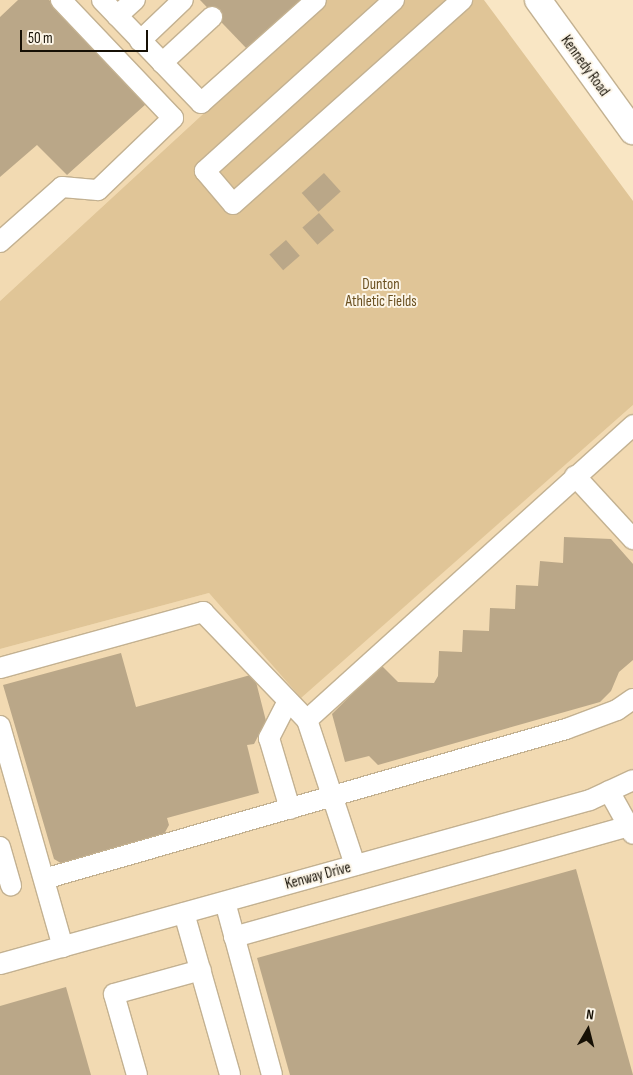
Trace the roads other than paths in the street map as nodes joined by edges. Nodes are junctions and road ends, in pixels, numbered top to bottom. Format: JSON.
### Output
{"nodes":[{"id":1,"x":61,"y":0,"type":"edge"},
{"id":2,"x":102,"y":0,"type":"edge"},
{"id":3,"x":135,"y":0,"type":"edge"},
{"id":4,"x":183,"y":0,"type":"edge"},
{"id":5,"x":316,"y":0,"type":"edge"},
{"id":6,"x":394,"y":0,"type":"edge"},
{"id":7,"x":462,"y":0,"type":"edge"},
{"id":8,"x":538,"y":0,"type":"edge"},
{"id":9,"x":440,"y":6,"type":"edge"},
{"id":10,"x":117,"y":16,"type":"junction"},
{"id":11,"x":212,"y":18,"type":"dead end"},
{"id":12,"x":140,"y":41,"type":"junction"},
{"id":13,"x":162,"y":63,"type":"junction"},
{"id":14,"x":633,"y":132,"type":"edge"},
{"id":15,"x":0,"y":242,"type":"edge"},
{"id":16,"x":633,"y":425,"type":"edge"},
{"id":17,"x":576,"y":476,"type":"junction"},
{"id":18,"x":633,"y":539,"type":"edge"},
{"id":19,"x":0,"y":668,"type":"edge"},
{"id":20,"x":633,"y":699,"type":"edge"},
{"id":21,"x":288,"y":701,"type":"junction"},
{"id":22,"x":307,"y":720,"type":"junction"},
{"id":23,"x":0,"y":726,"type":"edge"},
{"id":24,"x":633,"y":780,"type":"edge"},
{"id":25,"x":609,"y":791,"type":"junction"},
{"id":26,"x":334,"y":797,"type":"junction"},
{"id":27,"x":290,"y":809,"type":"junction"},
{"id":28,"x":631,"y":830,"type":"edge"},
{"id":29,"x":0,"y":847,"type":"edge"},
{"id":30,"x":355,"y":866,"type":"junction"},
{"id":31,"x":44,"y":879,"type":"junction"},
{"id":32,"x":11,"y":885,"type":"dead end"},
{"id":33,"x":225,"y":902,"type":"junction"},
{"id":34,"x":184,"y":913,"type":"junction"},
{"id":35,"x":234,"y":937,"type":"junction"},
{"id":36,"x":63,"y":947,"type":"junction"},
{"id":37,"x":0,"y":964,"type":"edge"},
{"id":38,"x":201,"y":970,"type":"junction"},
{"id":39,"x":137,"y":1075,"type":"edge"},
{"id":40,"x":230,"y":1075,"type":"edge"},
{"id":41,"x":272,"y":1075,"type":"edge"}],
"edges":[{"from":1,"to":15,"type":"street"},
{"from":2,"to":10,"type":"street"},
{"from":3,"to":10,"type":"street"},
{"from":4,"to":12,"type":"street"},
{"from":5,"to":13,"type":"street"},
{"from":6,"to":9,"type":"street"},
{"from":7,"to":9,"type":"street"},
{"from":8,"to":14,"type":"main road","name":"Kennedy Road"},
{"from":10,"to":12,"type":"street"},
{"from":11,"to":13,"type":"street"},
{"from":12,"to":13,"type":"street"},
{"from":16,"to":17,"type":"street"},
{"from":17,"to":18,"type":"street"},
{"from":17,"to":22,"type":"street"},
{"from":19,"to":21,"type":"street"},
{"from":20,"to":26,"type":"street"},
{"from":21,"to":22,"type":"street"},
{"from":21,"to":27,"type":"street"},
{"from":22,"to":26,"type":"street"},
{"from":23,"to":31,"type":"street"},
{"from":24,"to":25,"type":"street","name":"Kenway Drive"},
{"from":25,"to":28,"type":"street"},
{"from":25,"to":30,"type":"street","name":"Kenway Drive"},
{"from":26,"to":27,"type":"street"},
{"from":26,"to":30,"type":"street"},
{"from":27,"to":31,"type":"street"},
{"from":28,"to":35,"type":"street"},
{"from":29,"to":32,"type":"street"},
{"from":30,"to":33,"type":"street","name":"Kenway Drive"},
{"from":31,"to":36,"type":"street"},
{"from":33,"to":34,"type":"street","name":"Kenway Drive"},
{"from":33,"to":35,"type":"street"},
{"from":34,"to":36,"type":"street","name":"Kenway Drive"},
{"from":34,"to":38,"type":"street"},
{"from":35,"to":41,"type":"street"},
{"from":36,"to":37,"type":"street","name":"Kenway Drive"},
{"from":38,"to":39,"type":"street"},
{"from":38,"to":40,"type":"street"}]}
